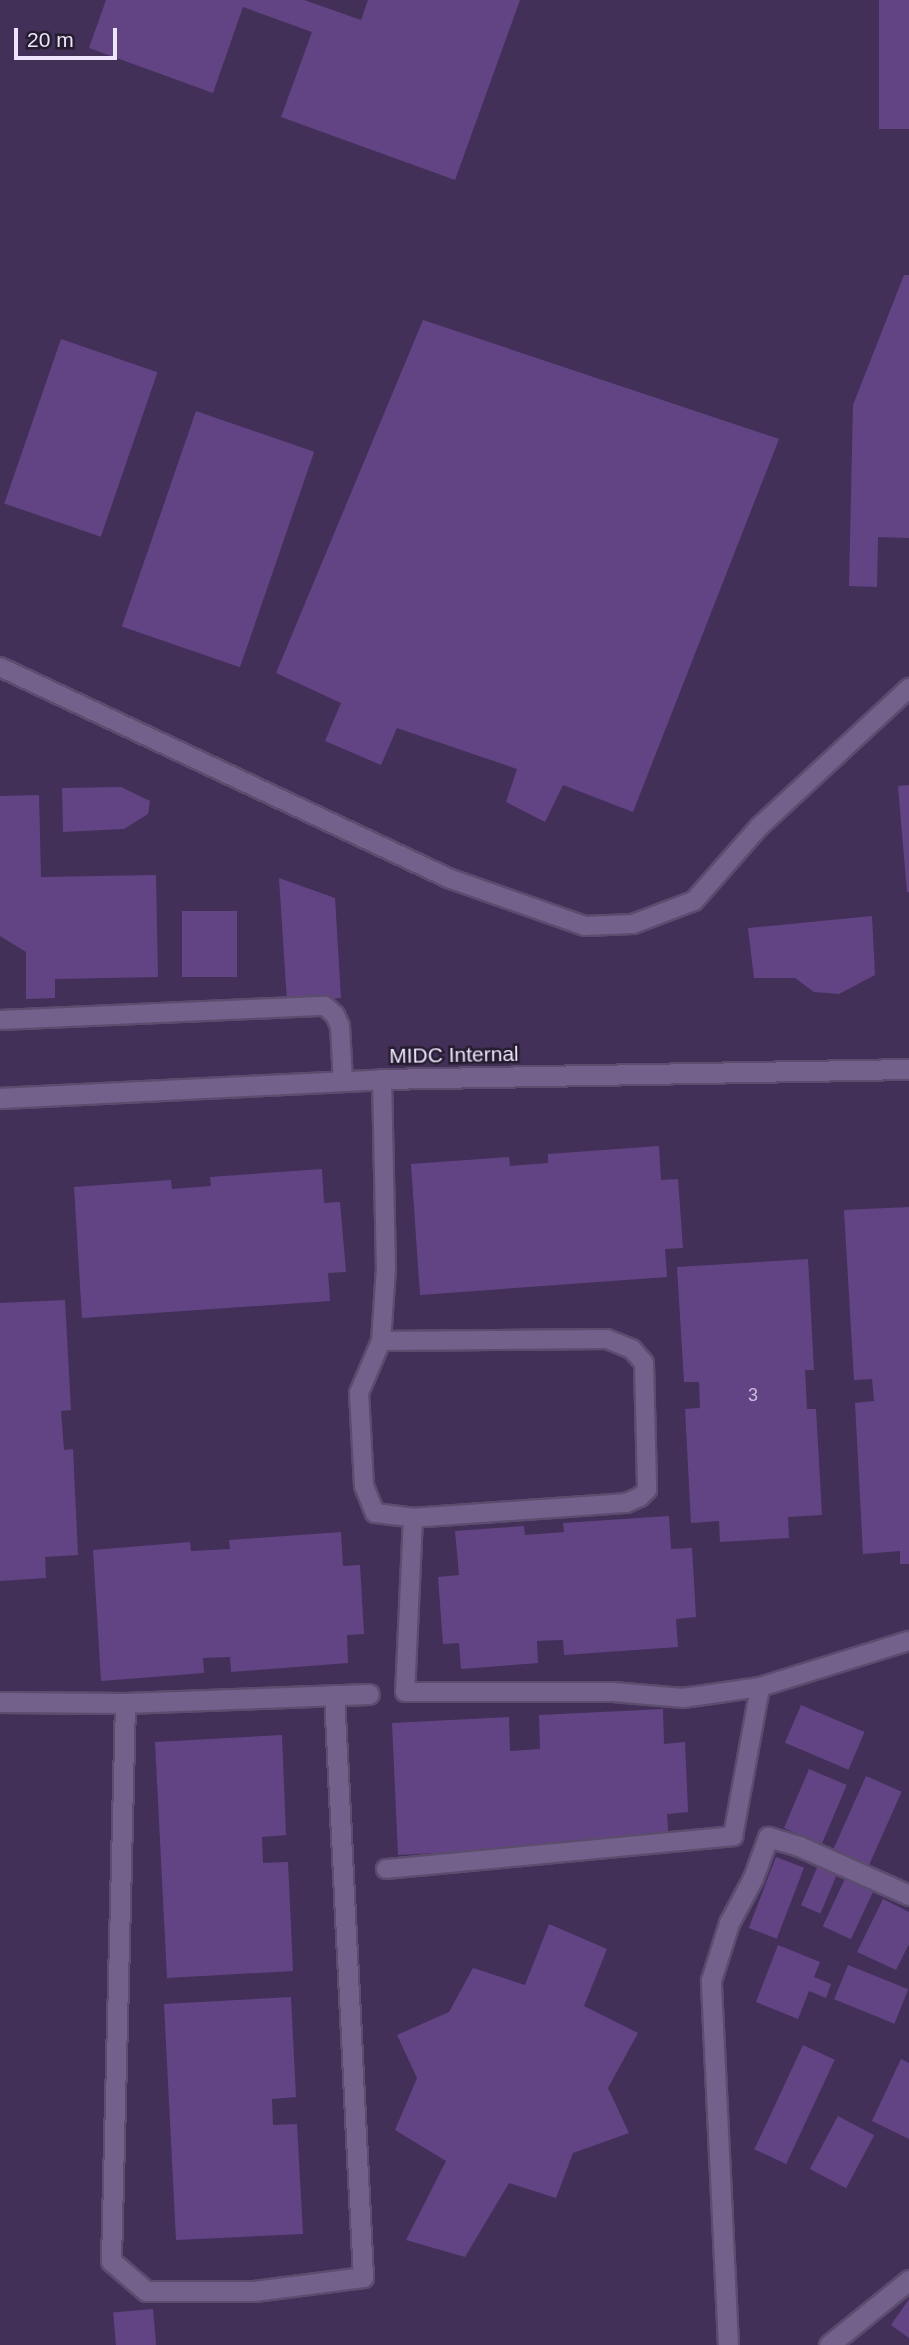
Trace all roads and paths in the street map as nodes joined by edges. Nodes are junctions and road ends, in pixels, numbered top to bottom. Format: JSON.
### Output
{"nodes":[{"id":1,"x":0,"y":667,"type":"edge"},
{"id":2,"x":909,"y":688,"type":"edge"},
{"id":3,"x":0,"y":1020,"type":"edge"},
{"id":4,"x":909,"y":1069,"type":"edge"},
{"id":5,"x":382,"y":1079,"type":"junction"},
{"id":6,"x":343,"y":1081,"type":"junction"},
{"id":7,"x":0,"y":1098,"type":"edge"},
{"id":8,"x":381,"y":1340,"type":"junction"},
{"id":9,"x":413,"y":1518,"type":"junction"},
{"id":10,"x":909,"y":1640,"type":"edge"},
{"id":11,"x":760,"y":1687,"type":"junction"},
{"id":12,"x":369,"y":1693,"type":"dead end"},
{"id":13,"x":334,"y":1695,"type":"junction"},
{"id":14,"x":0,"y":1702,"type":"edge"},
{"id":15,"x":125,"y":1703,"type":"junction"},
{"id":16,"x":387,"y":1869,"type":"dead end"},
{"id":17,"x":909,"y":1895,"type":"edge"},
{"id":18,"x":909,"y":2280,"type":"edge"},
{"id":19,"x":727,"y":2345,"type":"edge"},
{"id":20,"x":830,"y":2345,"type":"edge"}],
"edges":[{"from":1,"to":2,"type":"lane"},
{"from":3,"to":6,"type":"lane"},
{"from":4,"to":5,"type":"street","name":"MIDC Internal"},
{"from":5,"to":6,"type":"street","name":"MIDC Internal"},
{"from":5,"to":8,"type":"lane"},
{"from":6,"to":7,"type":"street","name":"MIDC Internal"},
{"from":8,"to":9,"type":"lane"},
{"from":8,"to":9,"type":"lane"},
{"from":9,"to":11,"type":"lane"},
{"from":10,"to":11,"type":"lane"},
{"from":11,"to":16,"type":"lane"},
{"from":12,"to":13,"type":"street"},
{"from":13,"to":15,"type":"street"},
{"from":13,"to":15,"type":"street"},
{"from":14,"to":15,"type":"street"},
{"from":17,"to":19,"type":"street"},
{"from":18,"to":20,"type":"street"}]}
